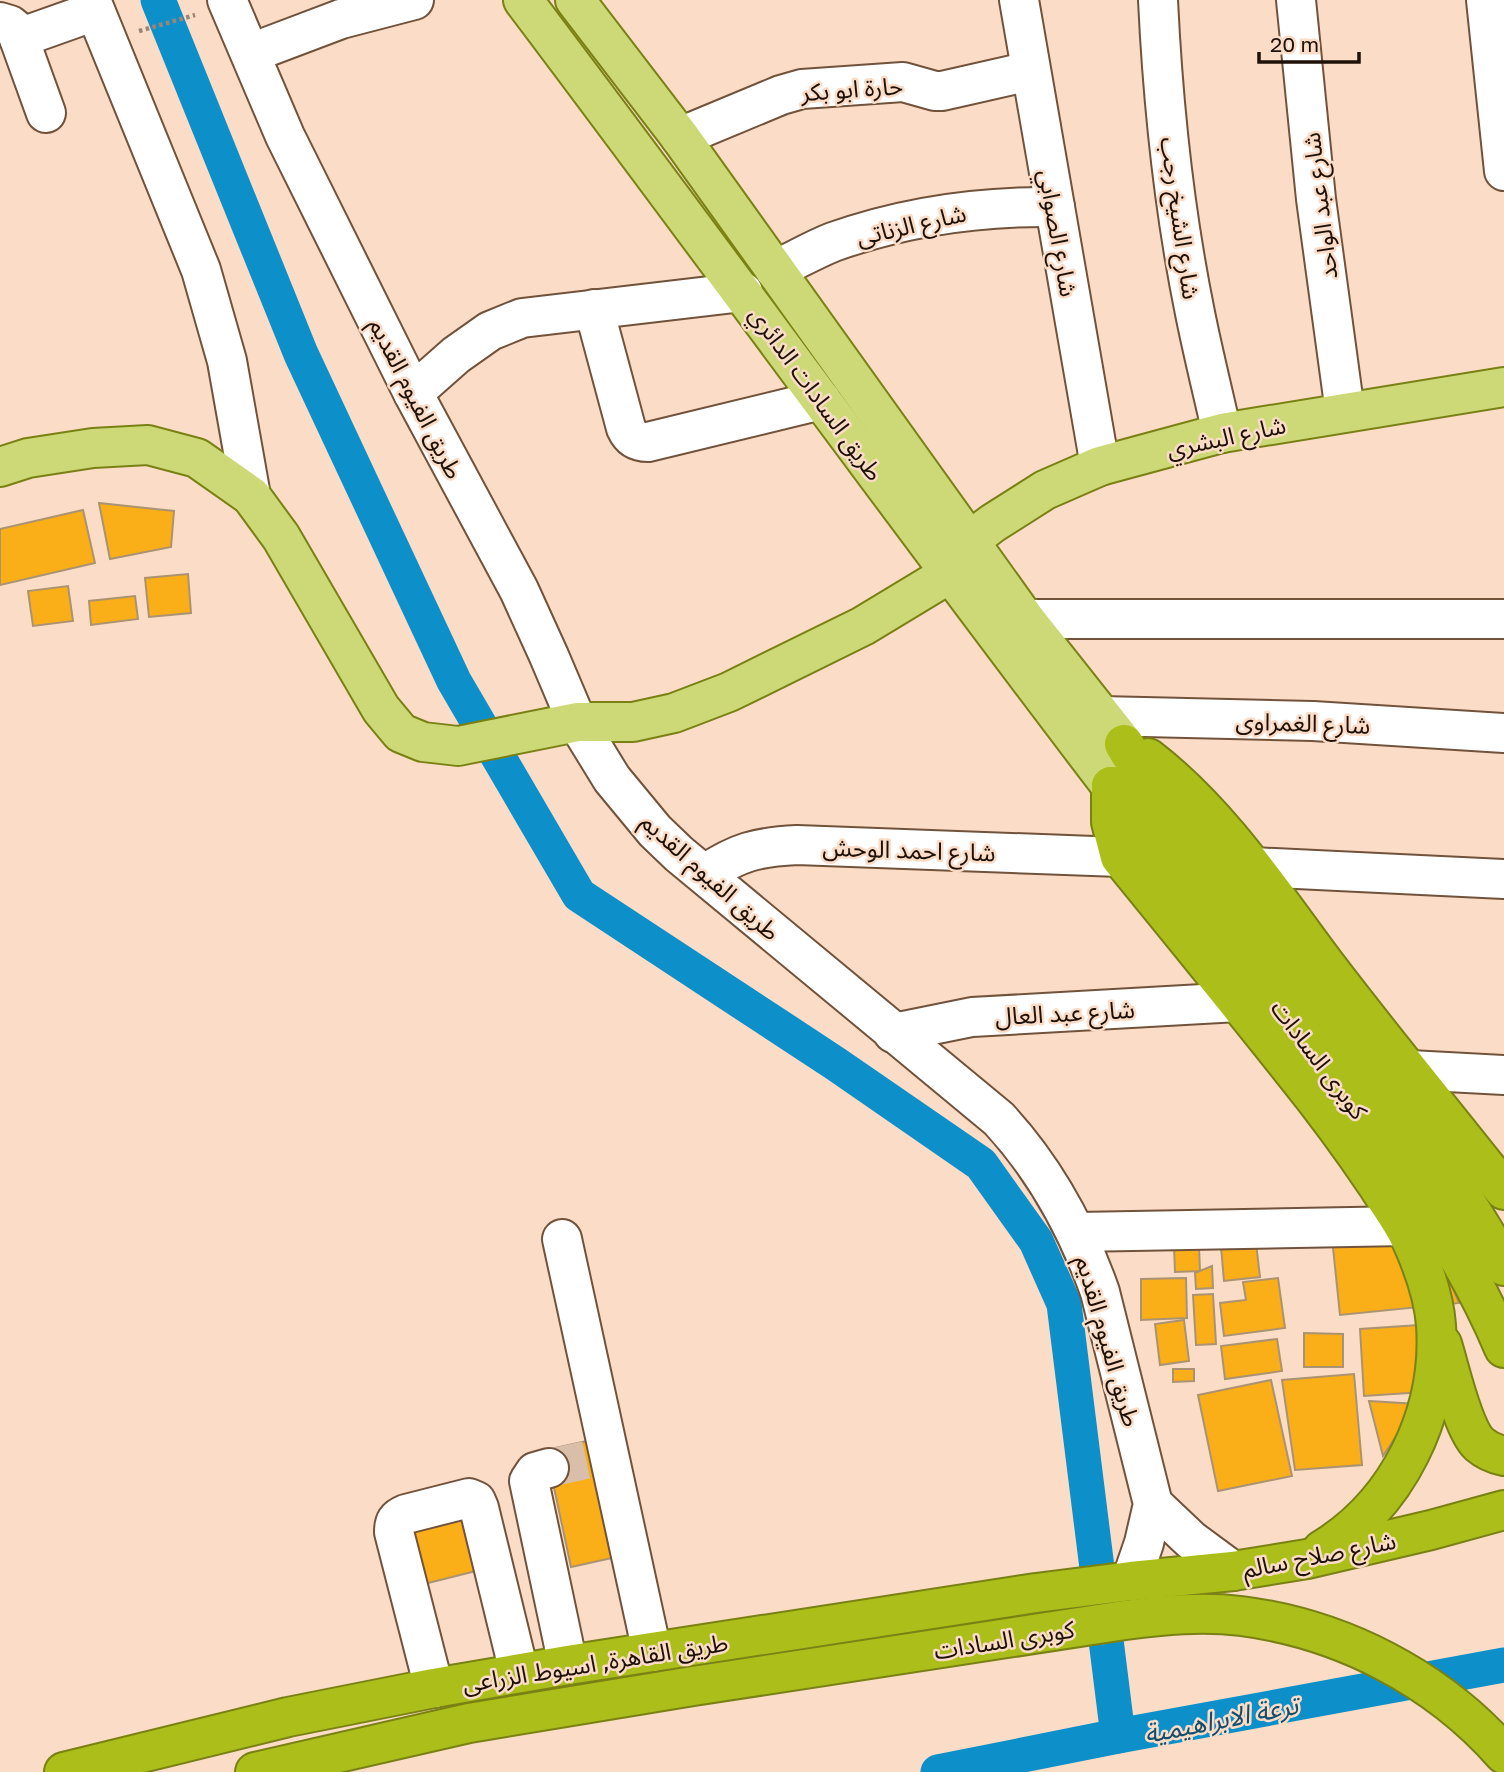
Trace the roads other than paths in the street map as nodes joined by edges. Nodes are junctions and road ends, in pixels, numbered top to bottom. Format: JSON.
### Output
{"nodes":[{"id":1,"x":227,"y":0,"type":"edge"},
{"id":2,"x":414,"y":0,"type":"edge"},
{"id":3,"x":523,"y":0,"type":"edge"},
{"id":4,"x":575,"y":0,"type":"edge"},
{"id":5,"x":1019,"y":0,"type":"edge"},
{"id":6,"x":1158,"y":0,"type":"edge"},
{"id":7,"x":1296,"y":0,"type":"edge"},
{"id":8,"x":1486,"y":0,"type":"edge"},
{"id":9,"x":93,"y":5,"type":"edge"},
{"id":10,"x":9,"y":30,"type":"edge"},
{"id":11,"x":251,"y":54,"type":"junction"},
{"id":12,"x":1030,"y":71,"type":"junction"},
{"id":13,"x":46,"y":113,"type":"dead end"},
{"id":14,"x":680,"y":137,"type":"junction"},
{"id":15,"x":1504,"y":171,"type":"edge"},
{"id":16,"x":1055,"y":207,"type":"junction"},
{"id":17,"x":775,"y":270,"type":"junction"},
{"id":18,"x":743,"y":292,"type":"junction"},
{"id":19,"x":594,"y":309,"type":"junction"},
{"id":20,"x":1504,"y":387,"type":"edge"},
{"id":21,"x":413,"y":393,"type":"junction"},
{"id":22,"x":821,"y":400,"type":"junction"},
{"id":23,"x":1345,"y":412,"type":"junction"},
{"id":24,"x":1223,"y":433,"type":"junction"},
{"id":25,"x":1100,"y":466,"type":"junction"},
{"id":26,"x":0,"y":467,"type":"edge"},
{"id":27,"x":251,"y":496,"type":"junction"},
{"id":28,"x":969,"y":541,"type":"junction"},
{"id":29,"x":949,"y":574,"type":"junction"},
{"id":30,"x":1025,"y":619,"type":"junction"},
{"id":31,"x":1504,"y":619,"type":"edge"},
{"id":32,"x":577,"y":722,"type":"junction"},
{"id":33,"x":1112,"y":730,"type":"junction"},
{"id":34,"x":1504,"y":733,"type":"edge"},
{"id":35,"x":1111,"y":786,"type":"junction"},
{"id":36,"x":1120,"y":857,"type":"junction"},
{"id":37,"x":1253,"y":867,"type":"junction"},
{"id":38,"x":705,"y":874,"type":"junction"},
{"id":39,"x":1504,"y":879,"type":"edge"},
{"id":40,"x":1238,"y":1002,"type":"junction"},
{"id":41,"x":893,"y":1032,"type":"junction"},
{"id":42,"x":1410,"y":1070,"type":"junction"},
{"id":43,"x":1504,"y":1075,"type":"edge"},
{"id":44,"x":1504,"y":1190,"type":"edge"},
{"id":45,"x":1434,"y":1213,"type":"junction"},
{"id":46,"x":1077,"y":1232,"type":"junction"},
{"id":47,"x":562,"y":1239,"type":"dead end"},
{"id":48,"x":1504,"y":1266,"type":"edge"},
{"id":49,"x":1436,"y":1326,"type":"junction"},
{"id":50,"x":1504,"y":1348,"type":"edge"},
{"id":51,"x":1504,"y":1456,"type":"edge"},
{"id":52,"x":550,"y":1468,"type":"tunnel mouth"},
{"id":53,"x":1153,"y":1504,"type":"junction"},
{"id":54,"x":1504,"y":1510,"type":"edge"},
{"id":55,"x":1307,"y":1559,"type":"junction"},
{"id":56,"x":1233,"y":1572,"type":"junction"},
{"id":57,"x":1131,"y":1581,"type":"junction"},
{"id":58,"x":652,"y":1652,"type":"junction"},
{"id":59,"x":568,"y":1665,"type":"junction"},
{"id":60,"x":519,"y":1672,"type":"junction"},
{"id":61,"x":434,"y":1688,"type":"junction"},
{"id":62,"x":469,"y":1723,"type":"joint"},
{"id":63,"x":1504,"y":1754,"type":"edge"},
{"id":64,"x":117,"y":1767,"type":"edge"},
{"id":65,"x":64,"y":1772,"type":"edge"},
{"id":66,"x":255,"y":1772,"type":"edge"}],
"edges":[{"from":1,"to":11,"type":"street","name":"طريق الفيوم القديم"},
{"from":2,"to":11,"type":"street"},
{"from":3,"to":18,"type":"main road","name":"طريق السادات الدائري"},
{"from":4,"to":14,"type":"main road","name":"طريق السادات الدائري"},
{"from":5,"to":12,"type":"street","name":"شارع الصوابي"},
{"from":6,"to":24,"type":"street","name":"شارع الشيخ رجب"},
{"from":7,"to":23,"type":"street","name":"شارع عبد الواحد"},
{"from":8,"to":15,"type":"street"},
{"from":9,"to":10,"type":"street"},
{"from":9,"to":27,"type":"street"},
{"from":10,"to":13,"type":"street"},
{"from":11,"to":21,"type":"street","name":"طريق الفيوم القديم"},
{"from":12,"to":14,"type":"street","name":"حارة ابو بكر"},
{"from":12,"to":16,"type":"street","name":"شارع الصوابي"},
{"from":14,"to":17,"type":"main road","name":"طريق السادات الدائري"},
{"from":16,"to":17,"type":"street","name":"شارع الزناتى"},
{"from":16,"to":25,"type":"street","name":"شارع الصوابي"},
{"from":17,"to":28,"type":"main road","name":"طريق السادات الدائري"},
{"from":18,"to":19,"type":"street"},
{"from":18,"to":22,"type":"main road","name":"طريق السادات الدائري"},
{"from":19,"to":21,"type":"street"},
{"from":19,"to":22,"type":"street"},
{"from":20,"to":23,"type":"main road","name":"شارع البشري"},
{"from":21,"to":32,"type":"street","name":"طريق الفيوم القديم"},
{"from":22,"to":29,"type":"main road","name":"طريق السادات الدائري"},
{"from":23,"to":24,"type":"main road","name":"شارع البشري"},
{"from":24,"to":25,"type":"main road","name":"شارع البشري"},
{"from":25,"to":28,"type":"main road","name":"شارع البشري"},
{"from":26,"to":27,"type":"main road"},
{"from":27,"to":32,"type":"main road"},
{"from":28,"to":30,"type":"main road","name":"طريق السادات الدائري"},
{"from":29,"to":32,"type":"main road"},
{"from":29,"to":35,"type":"main road","name":"طريق السادات الدائري"},
{"from":30,"to":31,"type":"street"},
{"from":30,"to":33,"type":"main road","name":"طريق السادات الدائري"},
{"from":32,"to":38,"type":"street","name":"طريق الفيوم القديم"},
{"from":33,"to":34,"type":"street","name":"شارع الغمراوى"},
{"from":33,"to":37,"type":"highway"},
{"from":33,"to":45,"type":"highway","name":"كوبرى السادات"},
{"from":35,"to":36,"type":"highway"},
{"from":35,"to":45,"type":"highway","name":"كوبرى السادات"},
{"from":36,"to":38,"type":"street","name":"شارع احمد الوحش"},
{"from":36,"to":40,"type":"highway"},
{"from":37,"to":39,"type":"street"},
{"from":37,"to":42,"type":"highway"},
{"from":38,"to":41,"type":"street","name":"طريق الفيوم القديم"},
{"from":40,"to":41,"type":"street","name":"شارع عبد العال"},
{"from":40,"to":45,"type":"highway"},
{"from":41,"to":46,"type":"street","name":"طريق الفيوم القديم"},
{"from":42,"to":43,"type":"street"},
{"from":42,"to":44,"type":"highway"},
{"from":45,"to":46,"type":"street"},
{"from":45,"to":48,"type":"highway","name":"كوبرى السادات"},
{"from":45,"to":49,"type":"highway"},
{"from":45,"to":50,"type":"highway","name":"كوبرى السادات"},
{"from":46,"to":53,"type":"street","name":"طريق الفيوم القديم"},
{"from":47,"to":58,"type":"street"},
{"from":49,"to":51,"type":"highway"},
{"from":49,"to":55,"type":"highway"},
{"from":52,"to":59,"type":"street"},
{"from":53,"to":56,"type":"street"},
{"from":53,"to":57,"type":"street","name":"طريق الفيوم القديم"},
{"from":54,"to":55,"type":"highway","name":"شارع صلاح سالم"},
{"from":55,"to":56,"type":"highway","name":"شارع صلاح سالم"},
{"from":56,"to":57,"type":"highway","name":"شارع صلاح سالم"},
{"from":57,"to":58,"type":"highway","name":"طريق القاهرة, اسيوط الزراعى"},
{"from":58,"to":59,"type":"highway","name":"طريق القاهرة, اسيوط الزراعى"},
{"from":59,"to":60,"type":"highway","name":"طريق القاهرة, اسيوط الزراعى"},
{"from":60,"to":61,"type":"highway","name":"طريق القاهرة, اسيوط الزراعى"},
{"from":60,"to":61,"type":"street"},
{"from":61,"to":64,"type":"highway","name":"طريق القاهرة, اسيوط الزراعى"},
{"from":62,"to":63,"type":"highway","name":"كوبرى السادات"},
{"from":62,"to":66,"type":"highway","name":"طريق القاهرة, اسيوط الزراعى"},
{"from":64,"to":65,"type":"highway","name":"طريق القاهرة, اسيوط الزراعى"}]}
